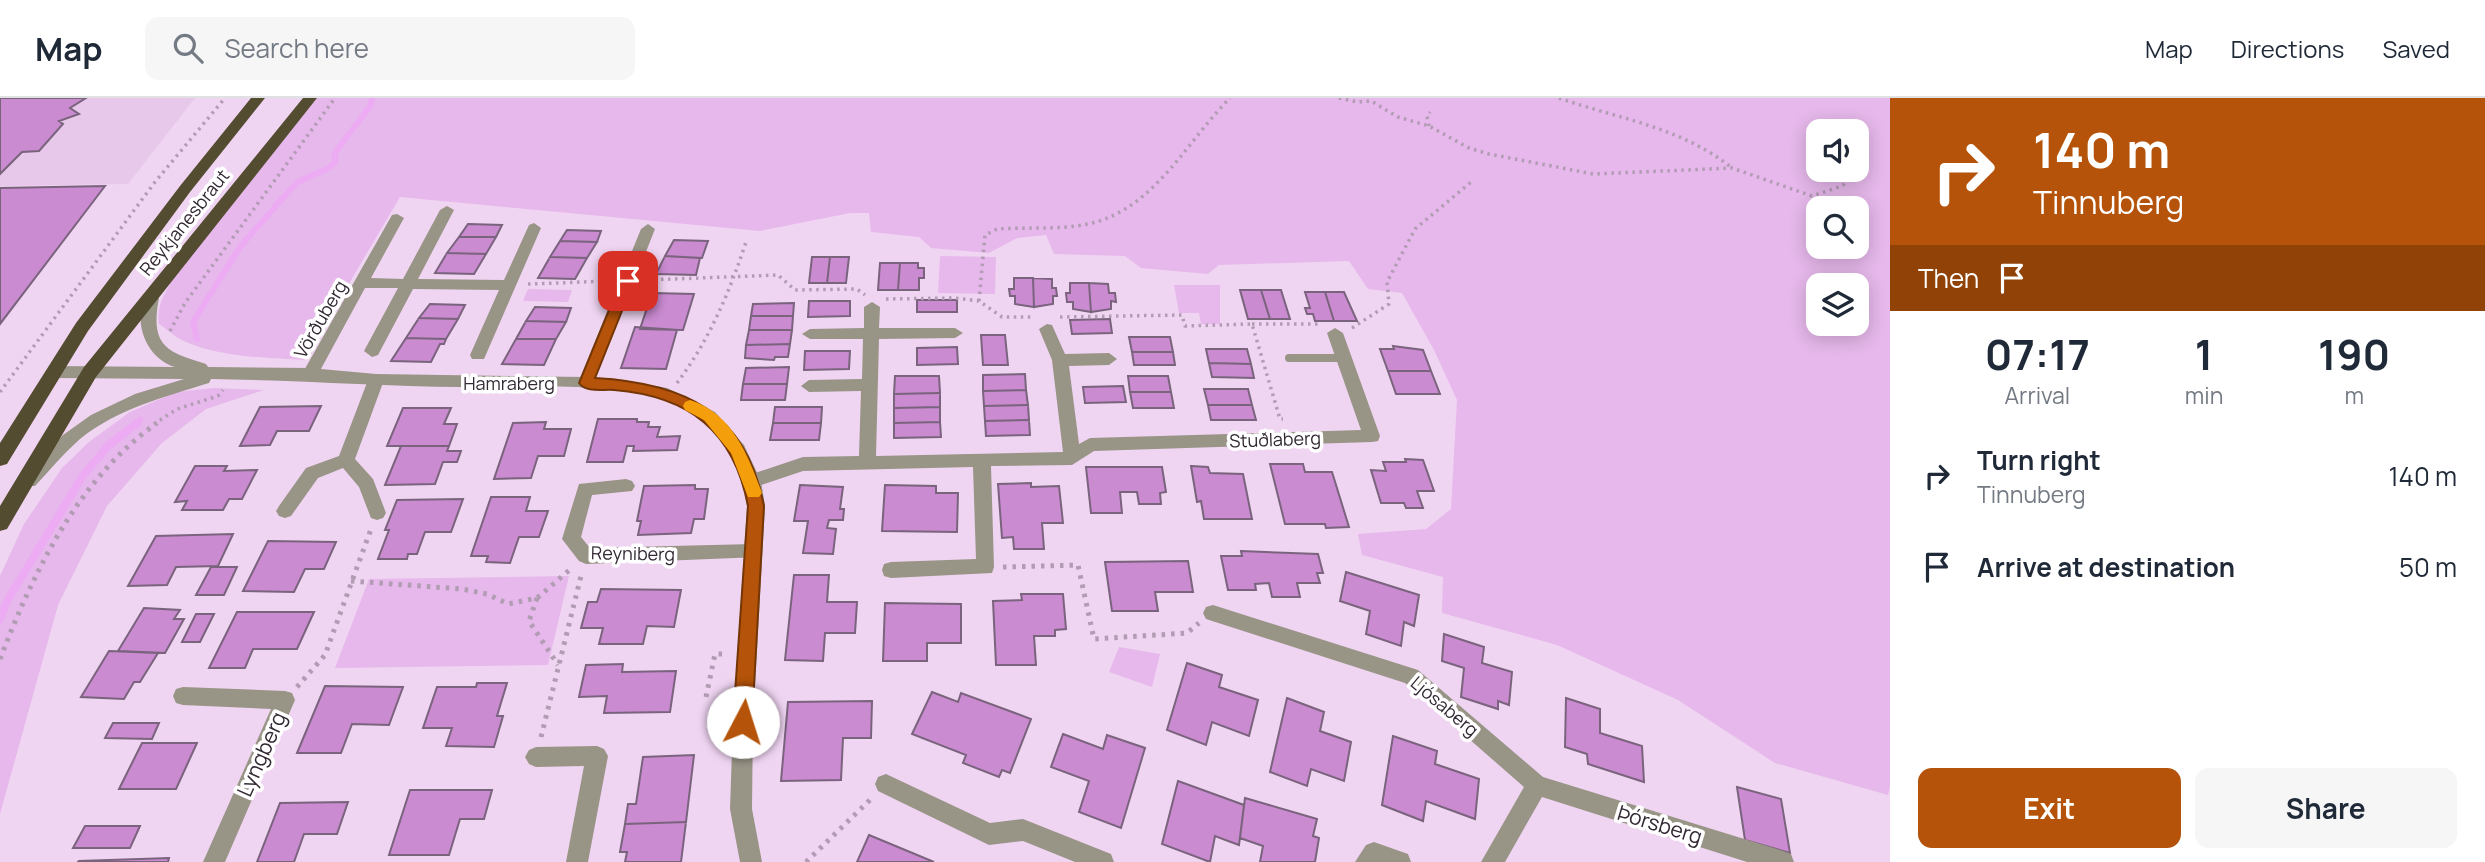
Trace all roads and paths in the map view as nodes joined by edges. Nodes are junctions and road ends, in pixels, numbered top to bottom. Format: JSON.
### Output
{"nodes":[{"id":1,"x":225,"y":98,"type":"edge"},
{"id":2,"x":258,"y":98,"type":"edge"},
{"id":3,"x":310,"y":98,"type":"edge"},
{"id":4,"x":335,"y":98,"type":"edge"},
{"id":5,"x":1230,"y":98,"type":"edge"},
{"id":6,"x":1339,"y":98,"type":"edge"},
{"id":7,"x":1559,"y":98,"type":"edge"},
{"id":8,"x":1358,"y":100,"type":"edge"},
{"id":9,"x":1430,"y":112,"type":"dead end"},
{"id":10,"x":1429,"y":126,"type":"junction"},
{"id":11,"x":1732,"y":168,"type":"junction"},
{"id":12,"x":1471,"y":182,"type":"dead end"},
{"id":13,"x":1847,"y":182,"type":"edge"},
{"id":14,"x":447,"y":210,"type":"dead end"},
{"id":15,"x":397,"y":218,"type":"dead end"},
{"id":16,"x":534,"y":228,"type":"dead end"},
{"id":17,"x":648,"y":229,"type":"dead end"},
{"id":18,"x":747,"y":239,"type":"dead end"},
{"id":19,"x":363,"y":283,"type":"junction"},
{"id":20,"x":407,"y":284,"type":"junction"},
{"id":21,"x":509,"y":285,"type":"junction"},
{"id":22,"x":151,"y":298,"type":"junction"},
{"id":23,"x":979,"y":301,"type":"dead end"},
{"id":24,"x":872,"y":307,"type":"dead end"},
{"id":25,"x":1252,"y":324,"type":"dead end"},
{"id":26,"x":1335,"y":328,"type":"junction"},
{"id":27,"x":1047,"y":329,"type":"dead end"},
{"id":28,"x":955,"y":333,"type":"dead end"},
{"id":29,"x":810,"y":334,"type":"dead end"},
{"id":30,"x":871,"y":334,"type":"junction"},
{"id":31,"x":169,"y":335,"type":"dead end"},
{"id":32,"x":372,"y":351,"type":"dead end"},
{"id":33,"x":478,"y":355,"type":"dead end"},
{"id":34,"x":1289,"y":358,"type":"dead end"},
{"id":35,"x":1345,"y":358,"type":"junction"},
{"id":36,"x":1110,"y":359,"type":"dead end"},
{"id":37,"x":1060,"y":360,"type":"junction"},
{"id":38,"x":53,"y":372,"type":"junction"},
{"id":39,"x":90,"y":372,"type":"junction"},
{"id":40,"x":310,"y":374,"type":"junction"},
{"id":41,"x":376,"y":380,"type":"junction"},
{"id":42,"x":223,"y":381,"type":"junction"},
{"id":43,"x":586,"y":383,"type":"junction"},
{"id":44,"x":869,"y":385,"type":"junction"},
{"id":45,"x":809,"y":386,"type":"dead end"},
{"id":46,"x":0,"y":392,"type":"edge"},
{"id":47,"x":667,"y":394,"type":"junction"},
{"id":48,"x":1072,"y":458,"type":"junction"},
{"id":49,"x":0,"y":459,"type":"edge"},
{"id":50,"x":346,"y":460,"type":"junction"},
{"id":51,"x":982,"y":462,"type":"junction"},
{"id":52,"x":867,"y":464,"type":"junction"},
{"id":53,"x":751,"y":481,"type":"junction"},
{"id":54,"x":626,"y":486,"type":"dead end"},
{"id":55,"x":15,"y":496,"type":"junction"},
{"id":56,"x":285,"y":511,"type":"dead end"},
{"id":57,"x":377,"y":513,"type":"joint"},
{"id":58,"x":0,"y":523,"type":"edge"},
{"id":59,"x":753,"y":552,"type":"junction"},
{"id":60,"x":586,"y":556,"type":"junction"},
{"id":61,"x":985,"y":568,"type":"junction"},
{"id":62,"x":891,"y":570,"type":"dead end"},
{"id":63,"x":351,"y":581,"type":"junction"},
{"id":64,"x":537,"y":598,"type":"junction"},
{"id":65,"x":1213,"y":613,"type":"joint"},
{"id":66,"x":0,"y":659,"type":"edge"},
{"id":67,"x":558,"y":666,"type":"junction"},
{"id":68,"x":183,"y":696,"type":"dead end"},
{"id":69,"x":285,"y":700,"type":"junction"},
{"id":70,"x":536,"y":757,"type":"joint"},
{"id":71,"x":886,"y":784,"type":"joint"},
{"id":72,"x":1537,"y":785,"type":"junction"},
{"id":73,"x":214,"y":862,"type":"edge"},
{"id":74,"x":578,"y":862,"type":"edge"},
{"id":75,"x":751,"y":862,"type":"edge"},
{"id":76,"x":806,"y":862,"type":"edge"},
{"id":77,"x":1103,"y":862,"type":"edge"},
{"id":78,"x":1366,"y":862,"type":"edge"},
{"id":79,"x":1400,"y":862,"type":"edge"},
{"id":80,"x":1492,"y":862,"type":"edge"},
{"id":81,"x":1783,"y":862,"type":"edge"}],
"edges":[{"from":1,"to":46,"type":"path"},
{"from":2,"to":38,"type":"highway","name":"Reykjanesbraut"},
{"from":3,"to":22,"type":"highway","name":"Reykjanesbraut"},
{"from":4,"to":31,"type":"path"},
{"from":5,"to":23,"type":"path"},
{"from":6,"to":8,"type":"path"},
{"from":7,"to":11,"type":"path"},
{"from":8,"to":10,"type":"path"},
{"from":9,"to":10,"type":"path"},
{"from":10,"to":11,"type":"path"},
{"from":11,"to":13,"type":"path"},
{"from":12,"to":26,"type":"path"},
{"from":14,"to":20,"type":"street"},
{"from":15,"to":19,"type":"street","name":"Vörðuberg"},
{"from":16,"to":21,"type":"street"},
{"from":17,"to":43,"type":"street"},
{"from":18,"to":47,"type":"path"},
{"from":19,"to":20,"type":"street","name":"Vörðuberg"},
{"from":19,"to":40,"type":"street","name":"Vörðuberg"},
{"from":20,"to":21,"type":"street","name":"Vörðuberg"},
{"from":20,"to":32,"type":"street"},
{"from":21,"to":33,"type":"street"},
{"from":22,"to":39,"type":"highway","name":"Reykjanesbraut"},
{"from":22,"to":42,"type":"street"},
{"from":24,"to":30,"type":"street"},
{"from":25,"to":26,"type":"path"},
{"from":26,"to":35,"type":"street","name":"Stuðlaberg"},
{"from":27,"to":37,"type":"street"},
{"from":28,"to":30,"type":"street"},
{"from":29,"to":30,"type":"street"},
{"from":30,"to":44,"type":"street"},
{"from":34,"to":35,"type":"lane"},
{"from":35,"to":48,"type":"street","name":"Stuðlaberg"},
{"from":36,"to":37,"type":"street"},
{"from":37,"to":48,"type":"street"},
{"from":38,"to":39,"type":"street"},
{"from":38,"to":49,"type":"highway","name":"Reykjanesbraut"},
{"from":39,"to":42,"type":"street"},
{"from":39,"to":55,"type":"highway","name":"Reykjanesbraut"},
{"from":40,"to":41,"type":"street","name":"Hamraberg"},
{"from":40,"to":42,"type":"street","name":"Hamraberg"},
{"from":41,"to":43,"type":"street","name":"Hamraberg"},
{"from":41,"to":50,"type":"street"},
{"from":42,"to":55,"type":"street"},
{"from":42,"to":66,"type":"path"},
{"from":43,"to":47,"type":"street","name":"Hamraberg"},
{"from":44,"to":45,"type":"street"},
{"from":44,"to":52,"type":"street"},
{"from":47,"to":53,"type":"street","name":"Hamraberg"},
{"from":48,"to":51,"type":"street","name":"Stuðlaberg"},
{"from":50,"to":56,"type":"street"},
{"from":50,"to":57,"type":"street"},
{"from":51,"to":52,"type":"street","name":"Stuðlaberg"},
{"from":51,"to":61,"type":"street"},
{"from":52,"to":53,"type":"street","name":"Stuðlaberg"},
{"from":53,"to":59,"type":"street","name":"Hamraberg"},
{"from":54,"to":60,"type":"street","name":"Reyniberg"},
{"from":55,"to":58,"type":"highway","name":"Reykjanesbraut"},
{"from":57,"to":63,"type":"path"},
{"from":59,"to":60,"type":"street","name":"Reyniberg"},
{"from":59,"to":75,"type":"street","name":"Hamraberg"},
{"from":60,"to":64,"type":"path"},
{"from":60,"to":67,"type":"path"},
{"from":61,"to":62,"type":"street"},
{"from":61,"to":65,"type":"path"},
{"from":63,"to":64,"type":"path"},
{"from":63,"to":69,"type":"path"},
{"from":64,"to":67,"type":"path"},
{"from":65,"to":72,"type":"street","name":"Ljósaberg"},
{"from":67,"to":70,"type":"path"},
{"from":68,"to":69,"type":"street","name":"Lyngberg"},
{"from":69,"to":73,"type":"street","name":"Lyngberg"},
{"from":70,"to":74,"type":"street"},
{"from":71,"to":76,"type":"path"},
{"from":71,"to":77,"type":"street"},
{"from":72,"to":80,"type":"street"},
{"from":72,"to":81,"type":"street","name":"Þórsberg"},
{"from":78,"to":79,"type":"street"}]}
